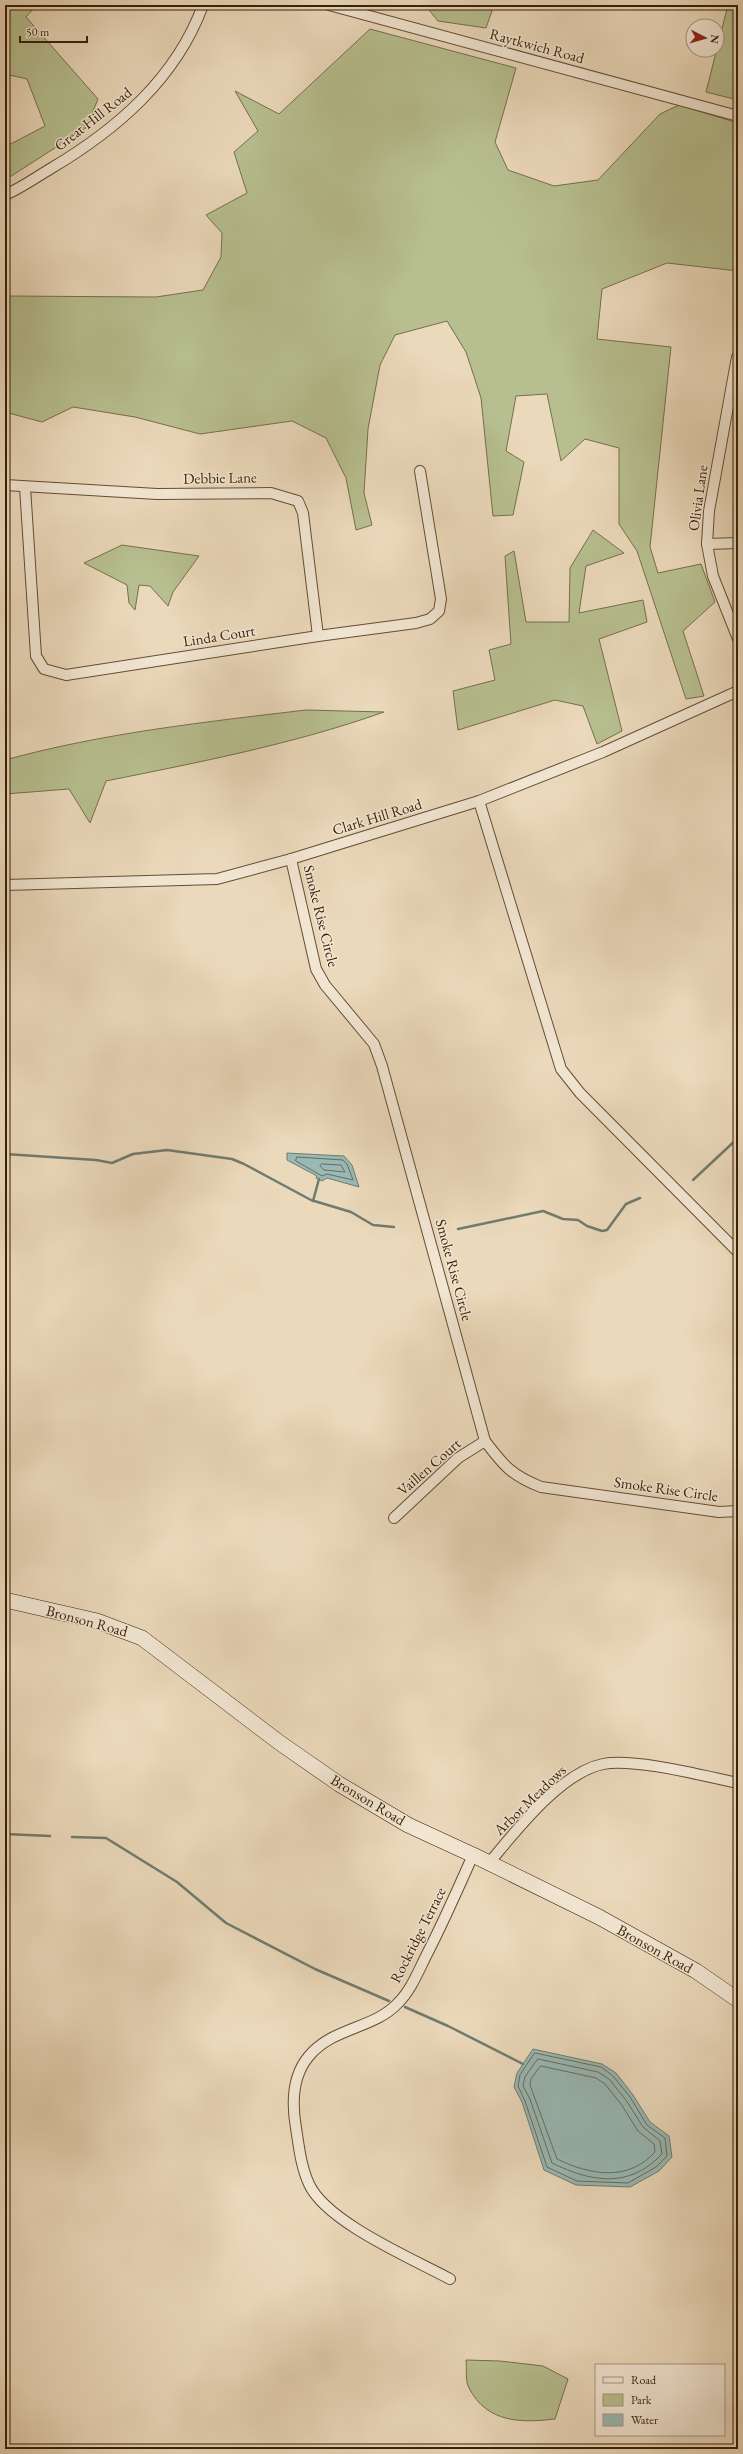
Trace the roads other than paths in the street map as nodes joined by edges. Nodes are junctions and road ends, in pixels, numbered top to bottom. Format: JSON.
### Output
{"nodes":[{"id":1,"x":203,"y":5,"type":"edge"},
{"id":2,"x":329,"y":5,"type":"edge"},
{"id":3,"x":738,"y":116,"type":"edge"},
{"id":4,"x":5,"y":195,"type":"edge"},
{"id":5,"x":737,"y":357,"type":"dead end"},
{"id":6,"x":420,"y":471,"type":"dead end"},
{"id":7,"x":5,"y":485,"type":"edge"},
{"id":8,"x":25,"y":487,"type":"junction"},
{"id":9,"x":738,"y":543,"type":"edge"},
{"id":10,"x":707,"y":544,"type":"junction"},
{"id":11,"x":318,"y":636,"type":"junction"},
{"id":12,"x":738,"y":639,"type":"edge"},
{"id":13,"x":738,"y":691,"type":"edge"},
{"id":14,"x":479,"y":801,"type":"junction"},
{"id":15,"x":291,"y":860,"type":"junction"},
{"id":16,"x":5,"y":884,"type":"edge"},
{"id":17,"x":738,"y":1252,"type":"edge"},
{"id":18,"x":485,"y":1441,"type":"junction"},
{"id":19,"x":738,"y":1511,"type":"edge"},
{"id":20,"x":394,"y":1518,"type":"dead end"},
{"id":21,"x":5,"y":1600,"type":"edge"},
{"id":22,"x":738,"y":1783,"type":"edge"},
{"id":23,"x":473,"y":1855,"type":"junction"},
{"id":24,"x":489,"y":1863,"type":"junction"},
{"id":25,"x":738,"y":2000,"type":"edge"},
{"id":26,"x":450,"y":2279,"type":"dead end"}],
"edges":[{"from":1,"to":4,"type":"street","name":"Great Hill Road"},
{"from":2,"to":3,"type":"street","name":"Raytkwich Road"},
{"from":5,"to":10,"type":"street","name":"Olivia Lane"},
{"from":6,"to":11,"type":"street","name":"Linda Court"},
{"from":7,"to":8,"type":"street","name":"Debbie Lane"},
{"from":8,"to":11,"type":"street","name":"Debbie Lane"},
{"from":8,"to":11,"type":"street","name":"Linda Court"},
{"from":9,"to":10,"type":"street"},
{"from":10,"to":12,"type":"street","name":"Olivia Lane"},
{"from":13,"to":14,"type":"street","name":"Clark Hill Road"},
{"from":14,"to":15,"type":"street","name":"Clark Hill Road"},
{"from":14,"to":17,"type":"street"},
{"from":15,"to":16,"type":"street","name":"Clark Hill Road"},
{"from":15,"to":18,"type":"street","name":"Smoke Rise Circle"},
{"from":18,"to":19,"type":"street","name":"Smoke Rise Circle"},
{"from":18,"to":20,"type":"street","name":"Vaillen Court"},
{"from":21,"to":23,"type":"street","name":"Bronson Road"},
{"from":22,"to":24,"type":"street","name":"Arbor Meadows"},
{"from":23,"to":24,"type":"street","name":"Bronson Road"},
{"from":23,"to":26,"type":"street","name":"Rockridge Terrace"},
{"from":24,"to":25,"type":"street","name":"Bronson Road"}]}
